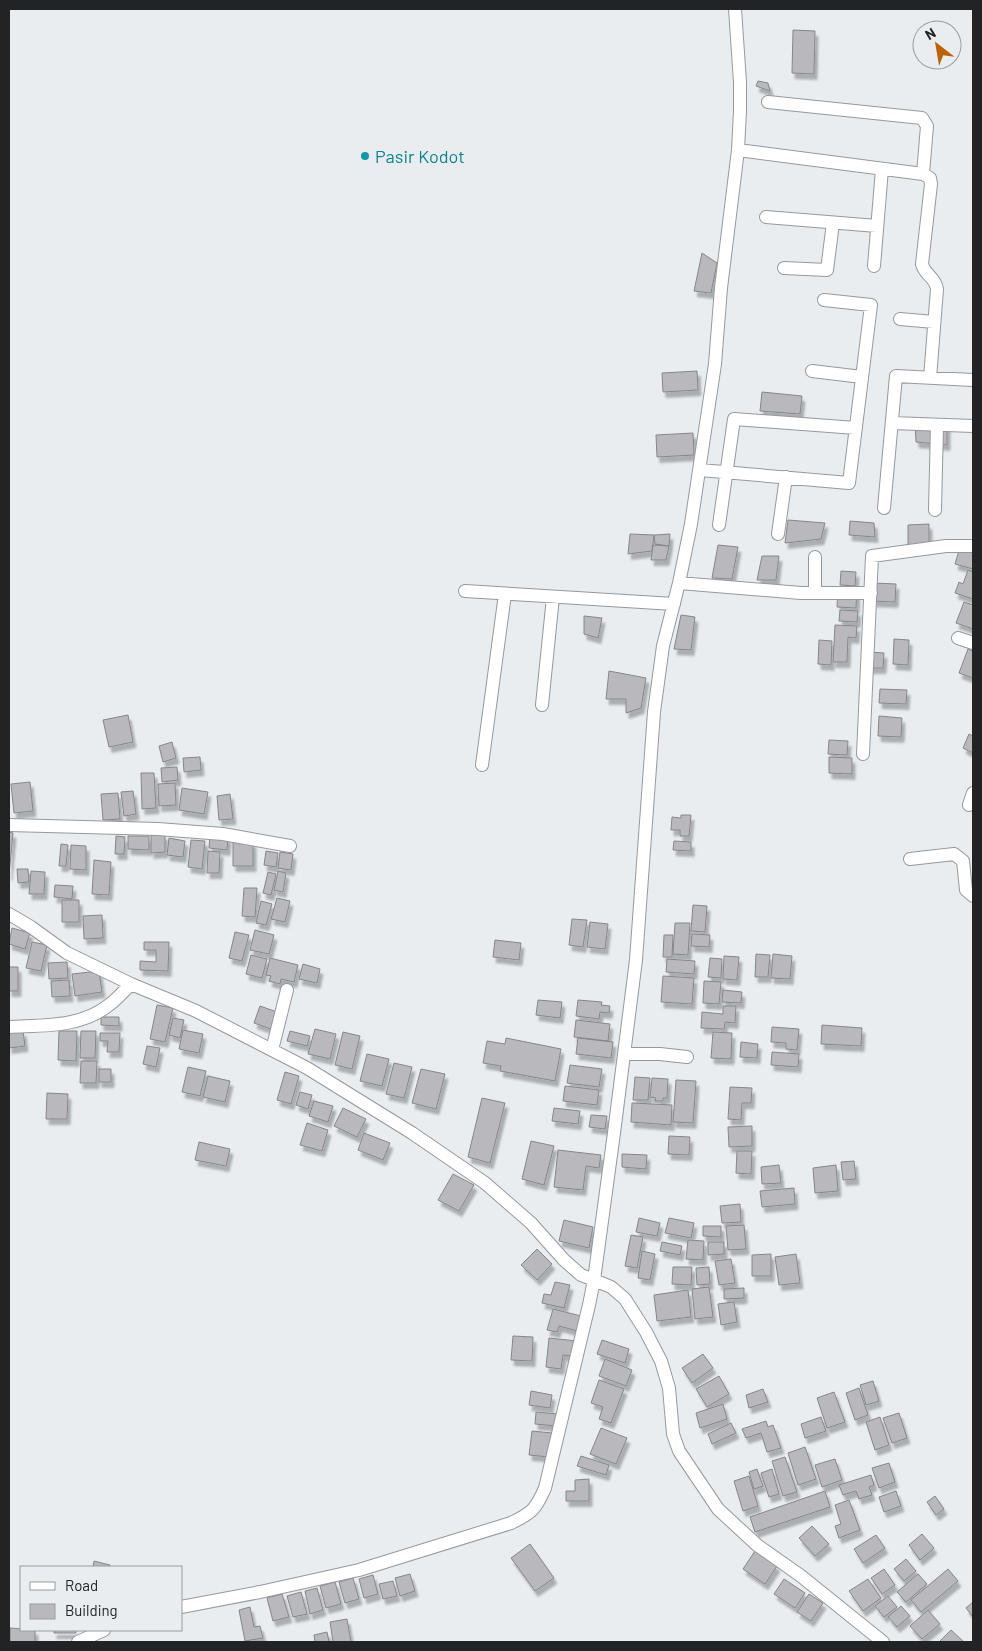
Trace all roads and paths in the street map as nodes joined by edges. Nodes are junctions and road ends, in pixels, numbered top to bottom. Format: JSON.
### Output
{"nodes":[{"id":1,"x":735,"y":9,"type":"edge"},
{"id":2,"x":768,"y":102,"type":"dead end"},
{"id":3,"x":738,"y":150,"type":"junction"},
{"id":4,"x":882,"y":169,"type":"junction"},
{"id":5,"x":922,"y":174,"type":"junction"},
{"id":6,"x":766,"y":217,"type":"dead end"},
{"id":7,"x":834,"y":223,"type":"junction"},
{"id":8,"x":878,"y":226,"type":"junction"},
{"id":9,"x":874,"y":266,"type":"dead end"},
{"id":10,"x":784,"y":268,"type":"dead end"},
{"id":11,"x":824,"y":300,"type":"dead end"},
{"id":12,"x":900,"y":318,"type":"dead end"},
{"id":13,"x":934,"y":322,"type":"junction"},
{"id":14,"x":812,"y":371,"type":"dead end"},
{"id":15,"x":862,"y":377,"type":"junction"},
{"id":16,"x":930,"y":378,"type":"junction"},
{"id":17,"x":973,"y":380,"type":"edge"},
{"id":18,"x":892,"y":423,"type":"junction"},
{"id":19,"x":937,"y":425,"type":"junction"},
{"id":20,"x":973,"y":426,"type":"edge"},
{"id":21,"x":856,"y":428,"type":"junction"},
{"id":22,"x":700,"y":470,"type":"junction"},
{"id":23,"x":727,"y":472,"type":"junction"},
{"id":24,"x":786,"y":477,"type":"junction"},
{"id":25,"x":884,"y":508,"type":"dead end"},
{"id":26,"x":935,"y":510,"type":"dead end"},
{"id":27,"x":719,"y":525,"type":"dead end"},
{"id":28,"x":778,"y":534,"type":"dead end"},
{"id":29,"x":973,"y":546,"type":"edge"},
{"id":30,"x":815,"y":557,"type":"dead end"},
{"id":31,"x":679,"y":583,"type":"junction"},
{"id":32,"x":465,"y":592,"type":"dead end"},
{"id":33,"x":815,"y":593,"type":"junction"},
{"id":34,"x":871,"y":593,"type":"junction"},
{"id":35,"x":505,"y":594,"type":"junction"},
{"id":36,"x":553,"y":597,"type":"junction"},
{"id":37,"x":674,"y":604,"type":"junction"},
{"id":38,"x":958,"y":638,"type":"dead end"},
{"id":39,"x":973,"y":643,"type":"edge"},
{"id":40,"x":542,"y":705,"type":"dead end"},
{"id":41,"x":863,"y":754,"type":"dead end"},
{"id":42,"x":482,"y":765,"type":"dead end"},
{"id":43,"x":9,"y":825,"type":"edge"},
{"id":44,"x":290,"y":846,"type":"dead end"},
{"id":45,"x":910,"y":859,"type":"dead end"},
{"id":46,"x":973,"y":896,"type":"edge"},
{"id":47,"x":9,"y":914,"type":"edge"},
{"id":48,"x":131,"y":984,"type":"junction"},
{"id":49,"x":287,"y":990,"type":"dead end"},
{"id":50,"x":9,"y":1027,"type":"edge"},
{"id":51,"x":272,"y":1050,"type":"junction"},
{"id":52,"x":624,"y":1054,"type":"junction"},
{"id":53,"x":687,"y":1057,"type":"dead end"},
{"id":54,"x":594,"y":1280,"type":"junction"},
{"id":55,"x":182,"y":1607,"type":"edge"},
{"id":56,"x":102,"y":1631,"type":"edge"},
{"id":57,"x":78,"y":1642,"type":"edge"},
{"id":58,"x":883,"y":1642,"type":"edge"}],
"edges":[{"from":1,"to":3,"type":"street"},
{"from":2,"to":5,"type":"street"},
{"from":3,"to":4,"type":"street"},
{"from":3,"to":22,"type":"street"},
{"from":4,"to":5,"type":"street"},
{"from":4,"to":8,"type":"street"},
{"from":5,"to":13,"type":"street"},
{"from":6,"to":7,"type":"street"},
{"from":7,"to":8,"type":"street"},
{"from":7,"to":10,"type":"street"},
{"from":8,"to":9,"type":"street"},
{"from":11,"to":15,"type":"street"},
{"from":12,"to":13,"type":"street"},
{"from":13,"to":16,"type":"street"},
{"from":14,"to":15,"type":"street"},
{"from":15,"to":21,"type":"street"},
{"from":16,"to":17,"type":"street"},
{"from":16,"to":18,"type":"street"},
{"from":18,"to":19,"type":"street"},
{"from":18,"to":25,"type":"street"},
{"from":19,"to":20,"type":"street"},
{"from":19,"to":26,"type":"street"},
{"from":21,"to":23,"type":"street"},
{"from":21,"to":24,"type":"street"},
{"from":22,"to":23,"type":"street"},
{"from":22,"to":31,"type":"street"},
{"from":23,"to":24,"type":"street"},
{"from":23,"to":27,"type":"street"},
{"from":24,"to":28,"type":"street"},
{"from":29,"to":34,"type":"street"},
{"from":30,"to":33,"type":"street"},
{"from":31,"to":33,"type":"street"},
{"from":31,"to":37,"type":"street"},
{"from":32,"to":35,"type":"street"},
{"from":33,"to":34,"type":"street"},
{"from":34,"to":41,"type":"street"},
{"from":35,"to":36,"type":"street"},
{"from":35,"to":42,"type":"street"},
{"from":36,"to":37,"type":"street"},
{"from":36,"to":40,"type":"street"},
{"from":37,"to":52,"type":"street"},
{"from":38,"to":39,"type":"street"},
{"from":43,"to":44,"type":"street"},
{"from":45,"to":46,"type":"street"},
{"from":47,"to":48,"type":"street"},
{"from":48,"to":50,"type":"street"},
{"from":48,"to":51,"type":"street"},
{"from":49,"to":51,"type":"street"},
{"from":51,"to":54,"type":"street"},
{"from":52,"to":53,"type":"street"},
{"from":52,"to":54,"type":"street"},
{"from":54,"to":55,"type":"street"},
{"from":54,"to":58,"type":"street"},
{"from":56,"to":57,"type":"street"}]}
